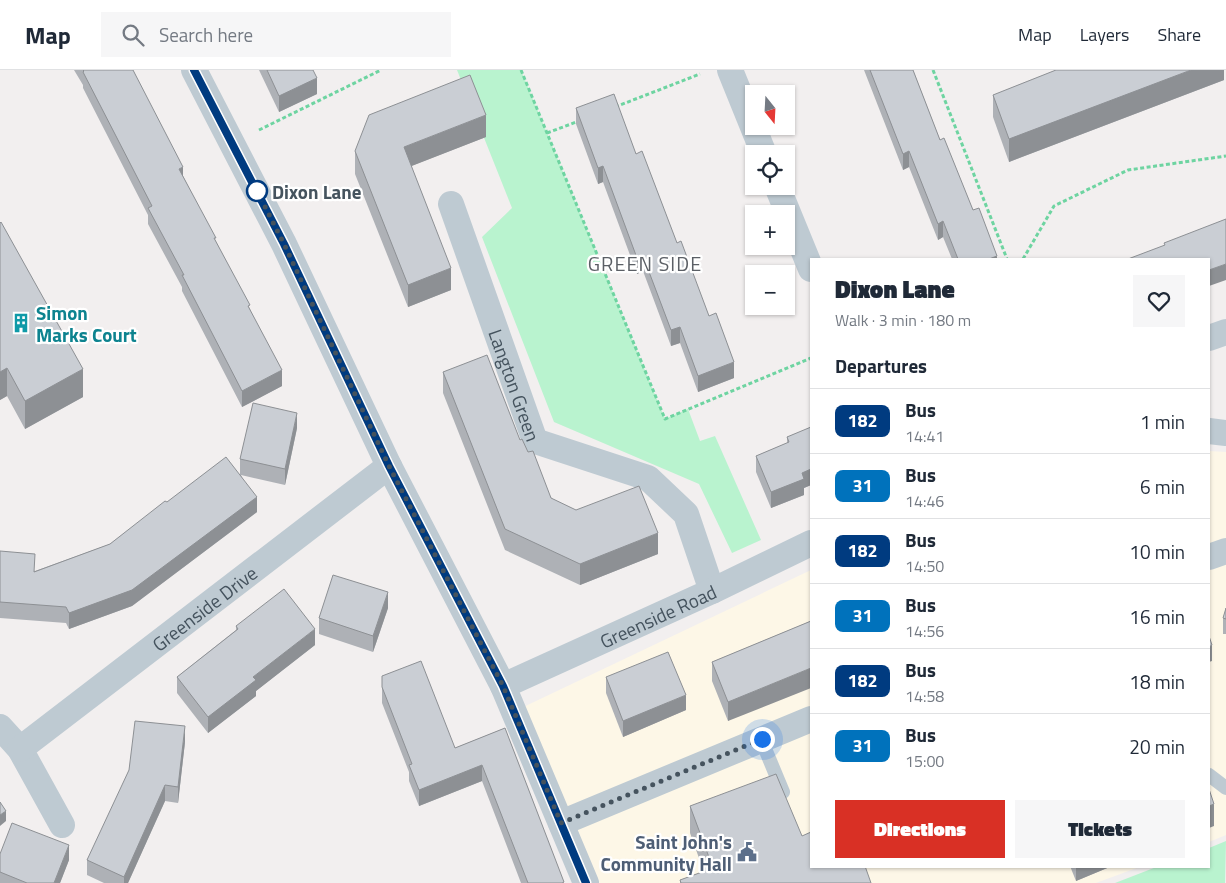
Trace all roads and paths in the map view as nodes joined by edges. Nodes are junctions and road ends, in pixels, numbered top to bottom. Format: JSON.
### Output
{"nodes":[{"id":1,"x":194,"y":70,"type":"edge"},
{"id":2,"x":381,"y":70,"type":"edge"},
{"id":3,"x":521,"y":70,"type":"edge"},
{"id":4,"x":730,"y":70,"type":"edge"},
{"id":5,"x":933,"y":70,"type":"edge"},
{"id":6,"x":700,"y":74,"type":"dead end"},
{"id":7,"x":610,"y":108,"type":"edge"},
{"id":8,"x":583,"y":119,"type":"edge"},
{"id":9,"x":547,"y":133,"type":"junction"},
{"id":10,"x":232,"y":143,"type":"junction"},
{"id":11,"x":760,"y":145,"type":"edge"},
{"id":12,"x":1226,"y":156,"type":"edge"},
{"id":13,"x":781,"y":195,"type":"edge"},
{"id":14,"x":451,"y":204,"type":"dead end"},
{"id":15,"x":1007,"y":258,"type":"edge"},
{"id":16,"x":1024,"y":258,"type":"edge"},
{"id":17,"x":810,"y":267,"type":"edge"},
{"id":18,"x":1226,"y":332,"type":"edge"},
{"id":19,"x":1210,"y":338,"type":"edge"},
{"id":20,"x":810,"y":358,"type":"edge"},
{"id":21,"x":1210,"y":431,"type":"edge"},
{"id":22,"x":1226,"y":433,"type":"edge"},
{"id":23,"x":389,"y":466,"type":"junction"},
{"id":24,"x":810,"y":543,"type":"edge"},
{"id":25,"x":1226,"y":551,"type":"edge"},
{"id":26,"x":1210,"y":557,"type":"edge"},
{"id":27,"x":712,"y":591,"type":"junction"},
{"id":28,"x":503,"y":686,"type":"junction"},
{"id":29,"x":810,"y":719,"type":"edge"},
{"id":30,"x":0,"y":727,"type":"edge"},
{"id":31,"x":762,"y":739,"type":"junction"},
{"id":32,"x":20,"y":749,"type":"junction"},
{"id":33,"x":1210,"y":776,"type":"edge"},
{"id":34,"x":1226,"y":788,"type":"edge"},
{"id":35,"x":787,"y":802,"type":"edge"},
{"id":36,"x":561,"y":823,"type":"junction"},
{"id":37,"x":62,"y":825,"type":"dead end"},
{"id":38,"x":586,"y":883,"type":"edge"}],
"edges":[{"from":1,"to":10,"type":"street"},
{"from":2,"to":10,"type":"path"},
{"from":3,"to":9,"type":"path"},
{"from":4,"to":11,"type":"street"},
{"from":5,"to":15,"type":"path"},
{"from":6,"to":7,"type":"path"},
{"from":8,"to":9,"type":"path"},
{"from":9,"to":20,"type":"path"},
{"from":10,"to":23,"type":"street"},
{"from":12,"to":16,"type":"path"},
{"from":13,"to":17,"type":"street"},
{"from":14,"to":27,"type":"street","name":"Langton Green"},
{"from":18,"to":19,"type":"street"},
{"from":21,"to":22,"type":"street"},
{"from":23,"to":28,"type":"street"},
{"from":23,"to":32,"type":"street","name":"Greenside Drive"},
{"from":24,"to":27,"type":"street","name":"Greenside Road"},
{"from":25,"to":26,"type":"street"},
{"from":27,"to":28,"type":"street","name":"Greenside Road"},
{"from":28,"to":36,"type":"street"},
{"from":29,"to":31,"type":"street"},
{"from":30,"to":32,"type":"street"},
{"from":31,"to":35,"type":"lane"},
{"from":31,"to":36,"type":"street"},
{"from":32,"to":37,"type":"street"},
{"from":33,"to":34,"type":"lane"},
{"from":36,"to":38,"type":"street"}]}
